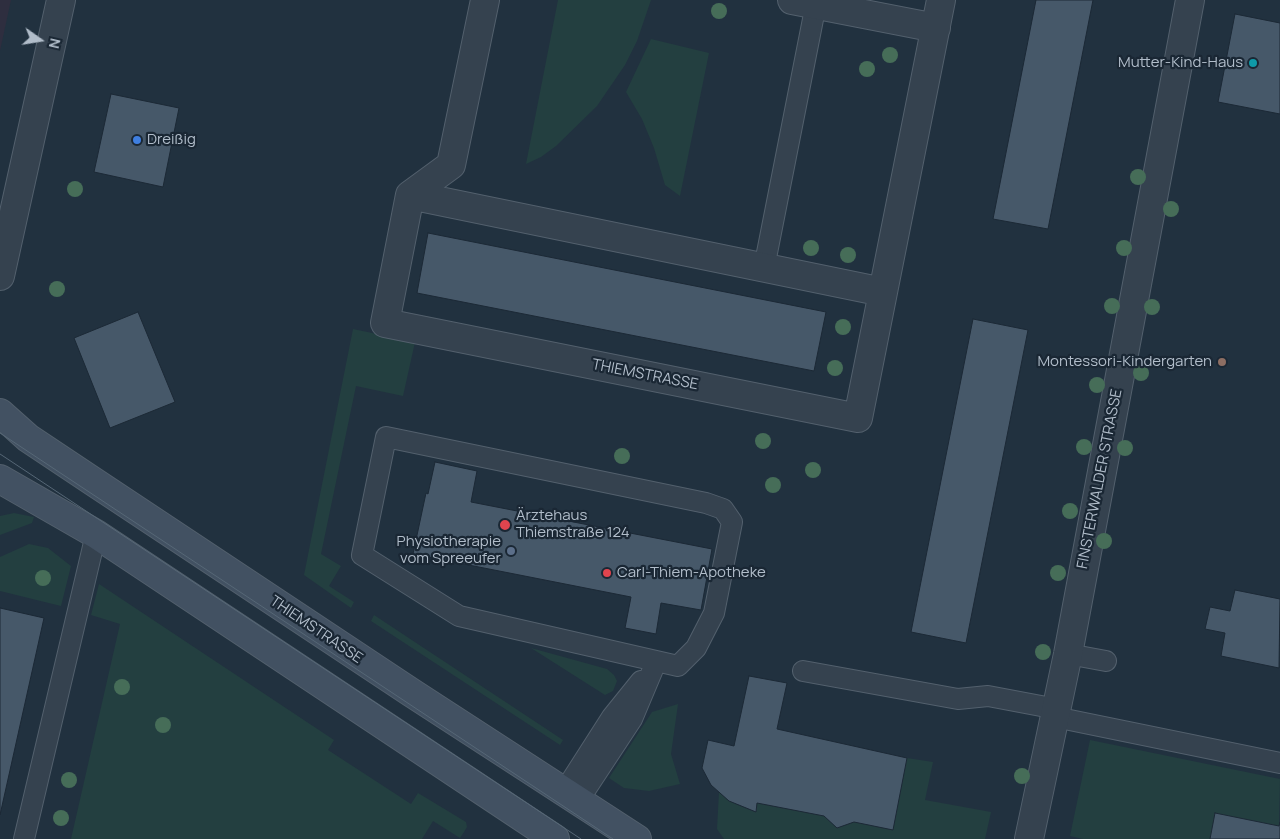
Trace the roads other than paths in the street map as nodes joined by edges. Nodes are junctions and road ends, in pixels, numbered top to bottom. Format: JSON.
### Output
{"nodes":[{"id":1,"x":61,"y":0,"type":"edge"},
{"id":2,"x":486,"y":0,"type":"edge"},
{"id":3,"x":941,"y":0,"type":"edge"},
{"id":4,"x":1190,"y":0,"type":"edge"},
{"id":5,"x":804,"y":2,"type":"edge"},
{"id":6,"x":936,"y":28,"type":"junction"},
{"id":7,"x":410,"y":195,"type":"junction"},
{"id":8,"x":764,"y":268,"type":"junction"},
{"id":9,"x":0,"y":276,"type":"edge"},
{"id":10,"x":883,"y":292,"type":"junction"},
{"id":11,"x":0,"y":413,"type":"edge"},
{"id":12,"x":0,"y":479,"type":"edge"},
{"id":13,"x":96,"y":534,"type":"junction"},
{"id":14,"x":1068,"y":654,"type":"junction"},
{"id":15,"x":1106,"y":661,"type":"dead end"},
{"id":16,"x":656,"y":662,"type":"junction"},
{"id":17,"x":803,"y":671,"type":"dead end"},
{"id":18,"x":1056,"y":713,"type":"junction"},
{"id":19,"x":1280,"y":763,"type":"edge"},
{"id":20,"x":571,"y":797,"type":"junction"},
{"id":21,"x":24,"y":839,"type":"edge"},
{"id":22,"x":555,"y":839,"type":"edge"},
{"id":23,"x":637,"y":839,"type":"edge"},
{"id":24,"x":1029,"y":839,"type":"edge"}],
"edges":[{"from":1,"to":9,"type":"street"},
{"from":2,"to":7,"type":"street"},
{"from":3,"to":6,"type":"street","name":"THIEMSTRASSE"},
{"from":4,"to":14,"type":"street","name":"FINSTERWALDER STRASSE"},
{"from":5,"to":6,"type":"street"},
{"from":5,"to":8,"type":"lane"},
{"from":6,"to":10,"type":"street","name":"THIEMSTRASSE"},
{"from":7,"to":8,"type":"street"},
{"from":7,"to":10,"type":"street","name":"THIEMSTRASSE"},
{"from":8,"to":10,"type":"street"},
{"from":11,"to":20,"type":"main road","name":"THIEMSTRASSE"},
{"from":12,"to":13,"type":"main road"},
{"from":13,"to":21,"type":"lane"},
{"from":13,"to":22,"type":"main road"},
{"from":14,"to":15,"type":"lane"},
{"from":14,"to":18,"type":"street","name":"FINSTERWALDER STRASSE"},
{"from":16,"to":16,"type":"lane"},
{"from":16,"to":20,"type":"lane"},
{"from":16,"to":20,"type":"lane"},
{"from":17,"to":18,"type":"lane"},
{"from":18,"to":19,"type":"lane"},
{"from":18,"to":24,"type":"street","name":"FINSTERWALDER STRASSE"},
{"from":20,"to":23,"type":"main road","name":"THIEMSTRASSE"}]}
